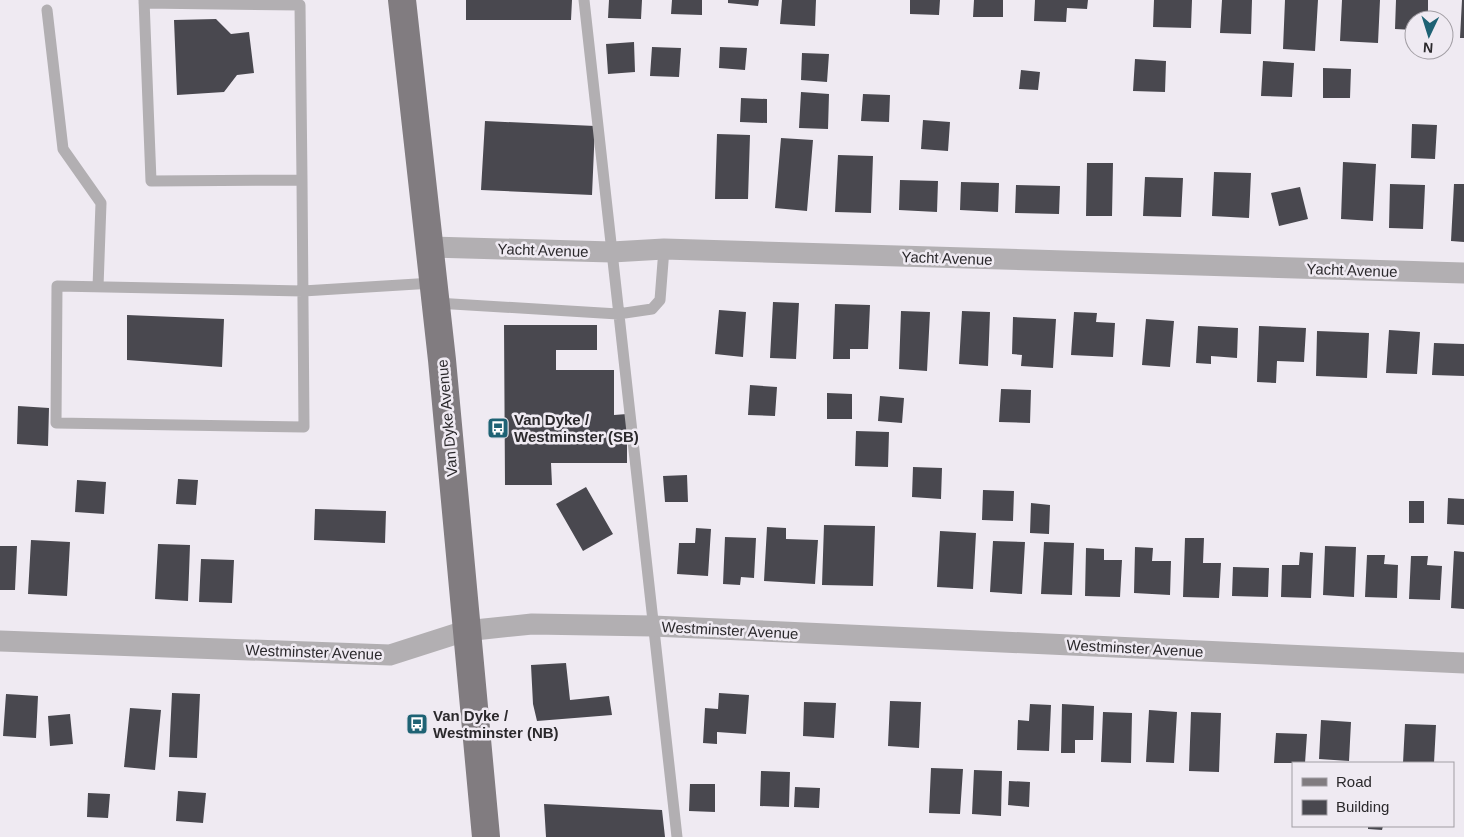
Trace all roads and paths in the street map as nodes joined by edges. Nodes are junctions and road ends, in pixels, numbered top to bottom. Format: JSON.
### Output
{"nodes":[{"id":1,"x":402,"y":0,"type":"edge"},
{"id":2,"x":584,"y":0,"type":"edge"},
{"id":3,"x":144,"y":1,"type":"edge"},
{"id":4,"x":47,"y":10,"type":"dead end"},
{"id":5,"x":302,"y":180,"type":"junction"},
{"id":6,"x":431,"y":247,"type":"junction"},
{"id":7,"x":664,"y":249,"type":"junction"},
{"id":8,"x":612,"y":252,"type":"junction"},
{"id":9,"x":1464,"y":273,"type":"edge"},
{"id":10,"x":98,"y":287,"type":"junction"},
{"id":11,"x":303,"y":291,"type":"junction"},
{"id":12,"x":435,"y":293,"type":"junction"},
{"id":13,"x":618,"y":314,"type":"junction"},
{"id":14,"x":653,"y":626,"type":"junction"},
{"id":15,"x":465,"y":631,"type":"junction"},
{"id":16,"x":0,"y":641,"type":"edge"},
{"id":17,"x":1464,"y":662,"type":"edge"},
{"id":18,"x":486,"y":837,"type":"edge"},
{"id":19,"x":677,"y":837,"type":"edge"}],
"edges":[{"from":1,"to":6,"type":"main road","name":"Van Dyke Avenue"},
{"from":2,"to":8,"type":"lane"},
{"from":3,"to":5,"type":"lane"},
{"from":3,"to":5,"type":"lane"},
{"from":4,"to":10,"type":"lane"},
{"from":5,"to":11,"type":"lane"},
{"from":6,"to":8,"type":"street","name":"Yacht Avenue"},
{"from":6,"to":12,"type":"main road","name":"Van Dyke Avenue"},
{"from":7,"to":8,"type":"street","name":"Yacht Avenue"},
{"from":7,"to":9,"type":"street","name":"Yacht Avenue"},
{"from":7,"to":13,"type":"lane"},
{"from":8,"to":13,"type":"lane"},
{"from":10,"to":11,"type":"lane"},
{"from":10,"to":11,"type":"lane"},
{"from":11,"to":12,"type":"lane"},
{"from":12,"to":13,"type":"lane"},
{"from":12,"to":15,"type":"main road","name":"Van Dyke Avenue"},
{"from":13,"to":14,"type":"lane"},
{"from":14,"to":15,"type":"street","name":"Westminster Avenue"},
{"from":14,"to":17,"type":"street","name":"Westminster Avenue"},
{"from":14,"to":19,"type":"lane"},
{"from":15,"to":16,"type":"street","name":"Westminster Avenue"},
{"from":15,"to":18,"type":"main road","name":"Van Dyke Avenue"}]}
